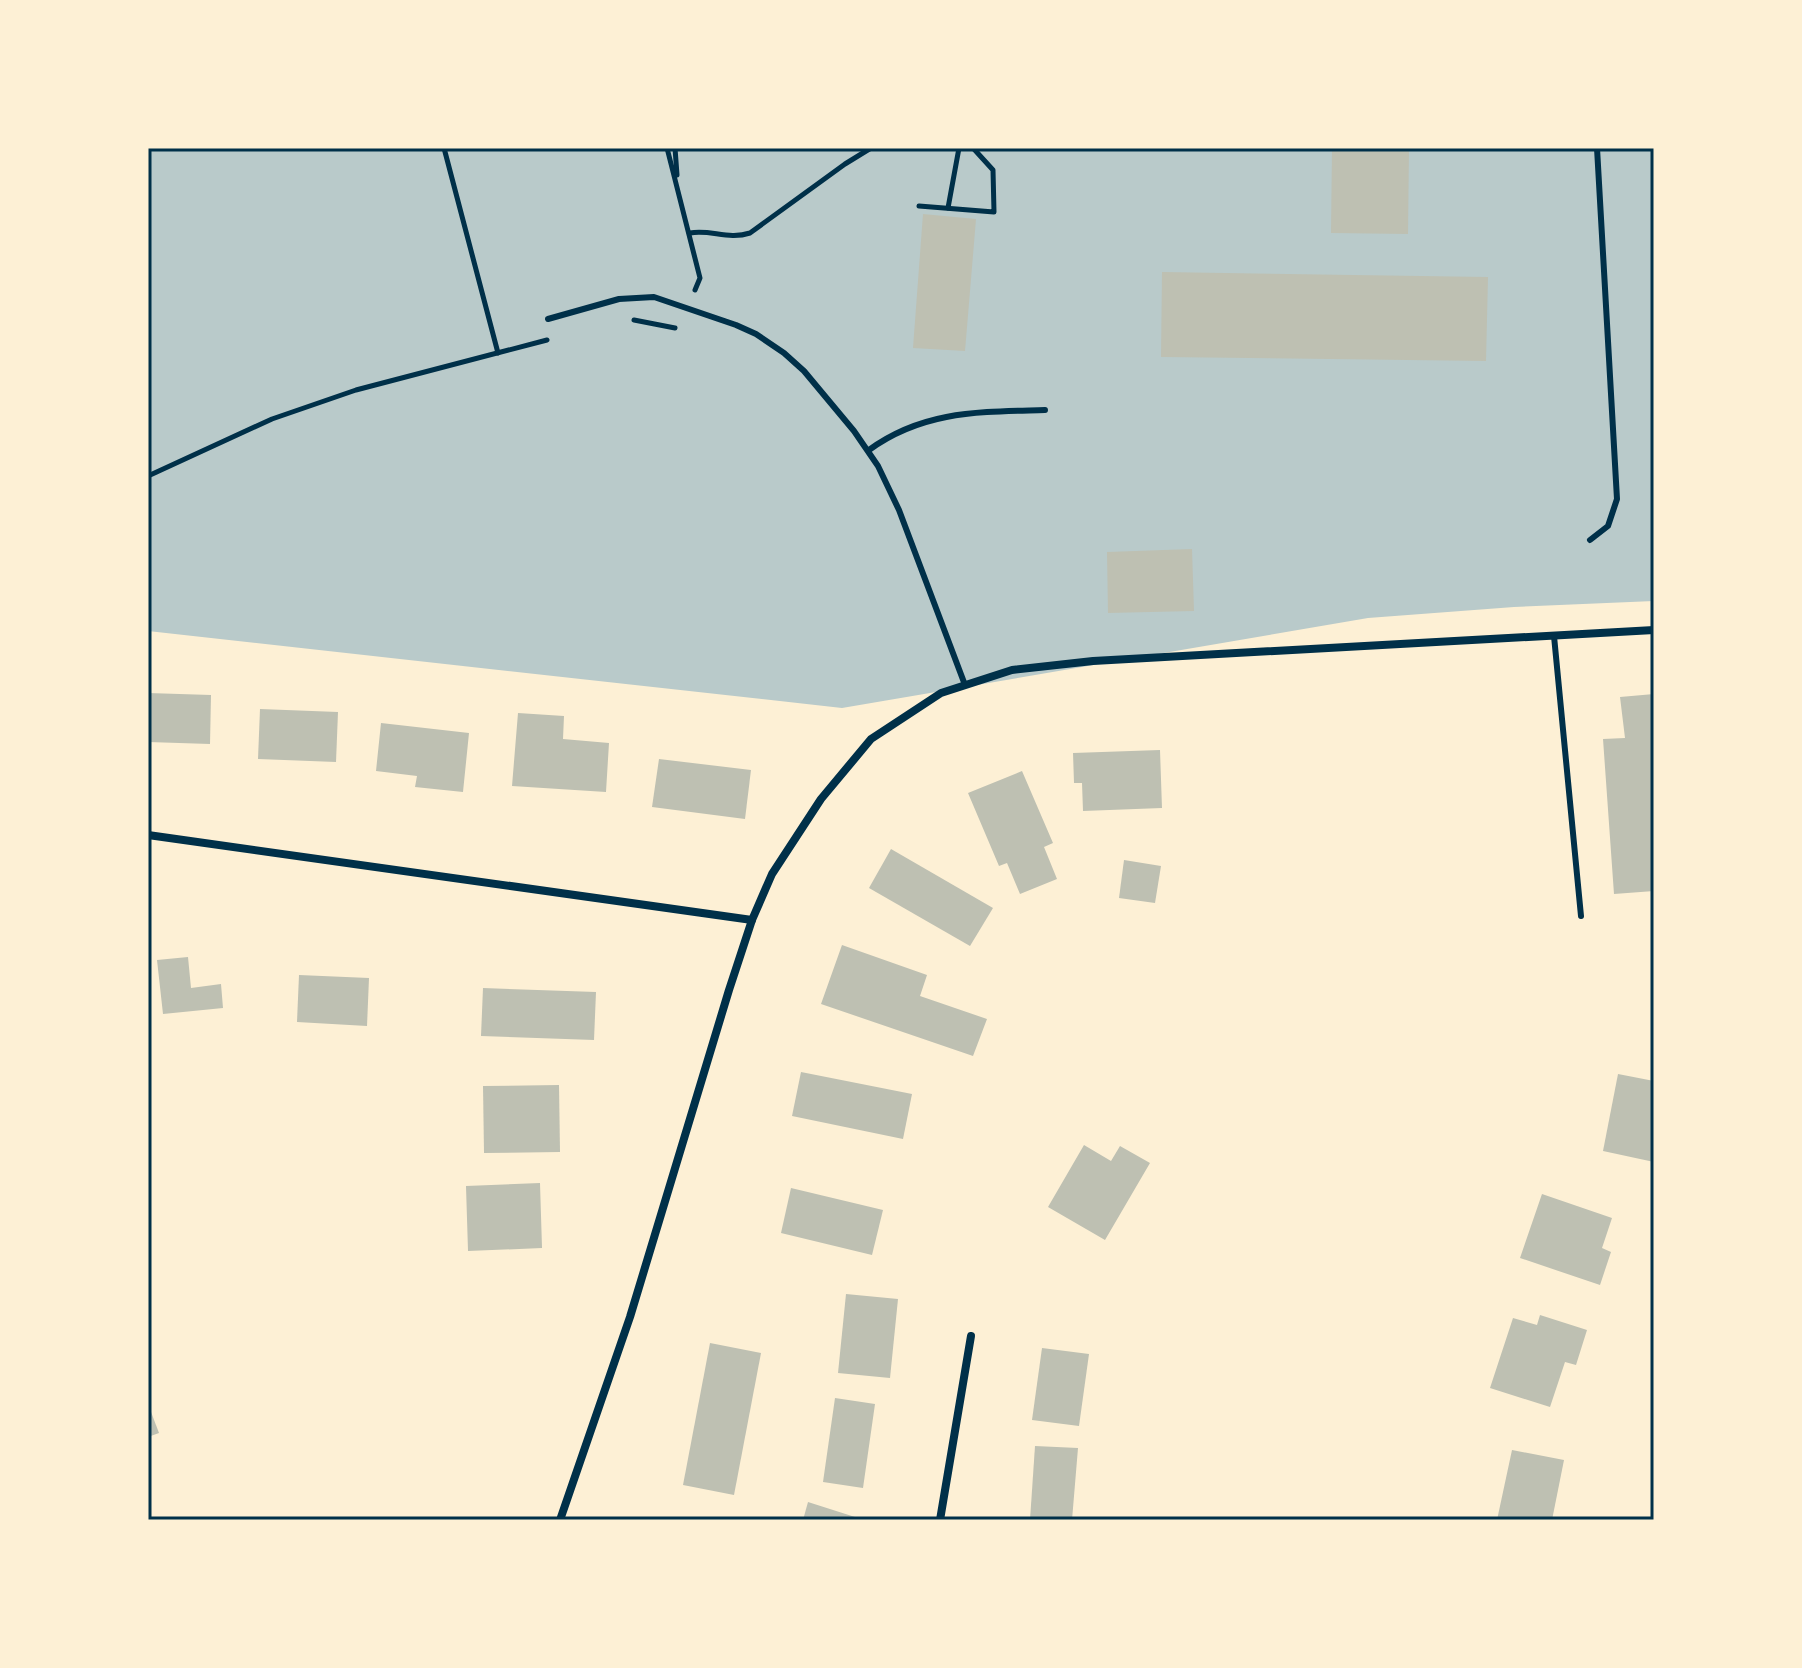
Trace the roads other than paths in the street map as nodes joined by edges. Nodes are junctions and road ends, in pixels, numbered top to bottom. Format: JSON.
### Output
{"nodes":[{"id":1,"x":1597,"y":148,"type":"edge"},
{"id":2,"x":548,"y":319,"type":"dead end"},
{"id":3,"x":1045,"y":410,"type":"dead end"},
{"id":4,"x":869,"y":450,"type":"junction"},
{"id":5,"x":1590,"y":540,"type":"dead end"},
{"id":6,"x":1654,"y":630,"type":"edge"},
{"id":7,"x":1554,"y":636,"type":"junction"},
{"id":8,"x":965,"y":685,"type":"junction"},
{"id":9,"x":148,"y":835,"type":"edge"},
{"id":10,"x":1581,"y":916,"type":"dead end"},
{"id":11,"x":752,"y":920,"type":"junction"},
{"id":12,"x":971,"y":1336,"type":"dead end"},
{"id":13,"x":560,"y":1520,"type":"edge"},
{"id":14,"x":940,"y":1520,"type":"edge"}],
"edges":[{"from":1,"to":5,"type":"lane"},
{"from":2,"to":4,"type":"lane"},
{"from":3,"to":4,"type":"lane"},
{"from":4,"to":8,"type":"lane"},
{"from":6,"to":7,"type":"street"},
{"from":7,"to":8,"type":"street"},
{"from":7,"to":10,"type":"lane"},
{"from":8,"to":11,"type":"street"},
{"from":9,"to":11,"type":"street"},
{"from":11,"to":13,"type":"street"},
{"from":12,"to":14,"type":"street"}]}
